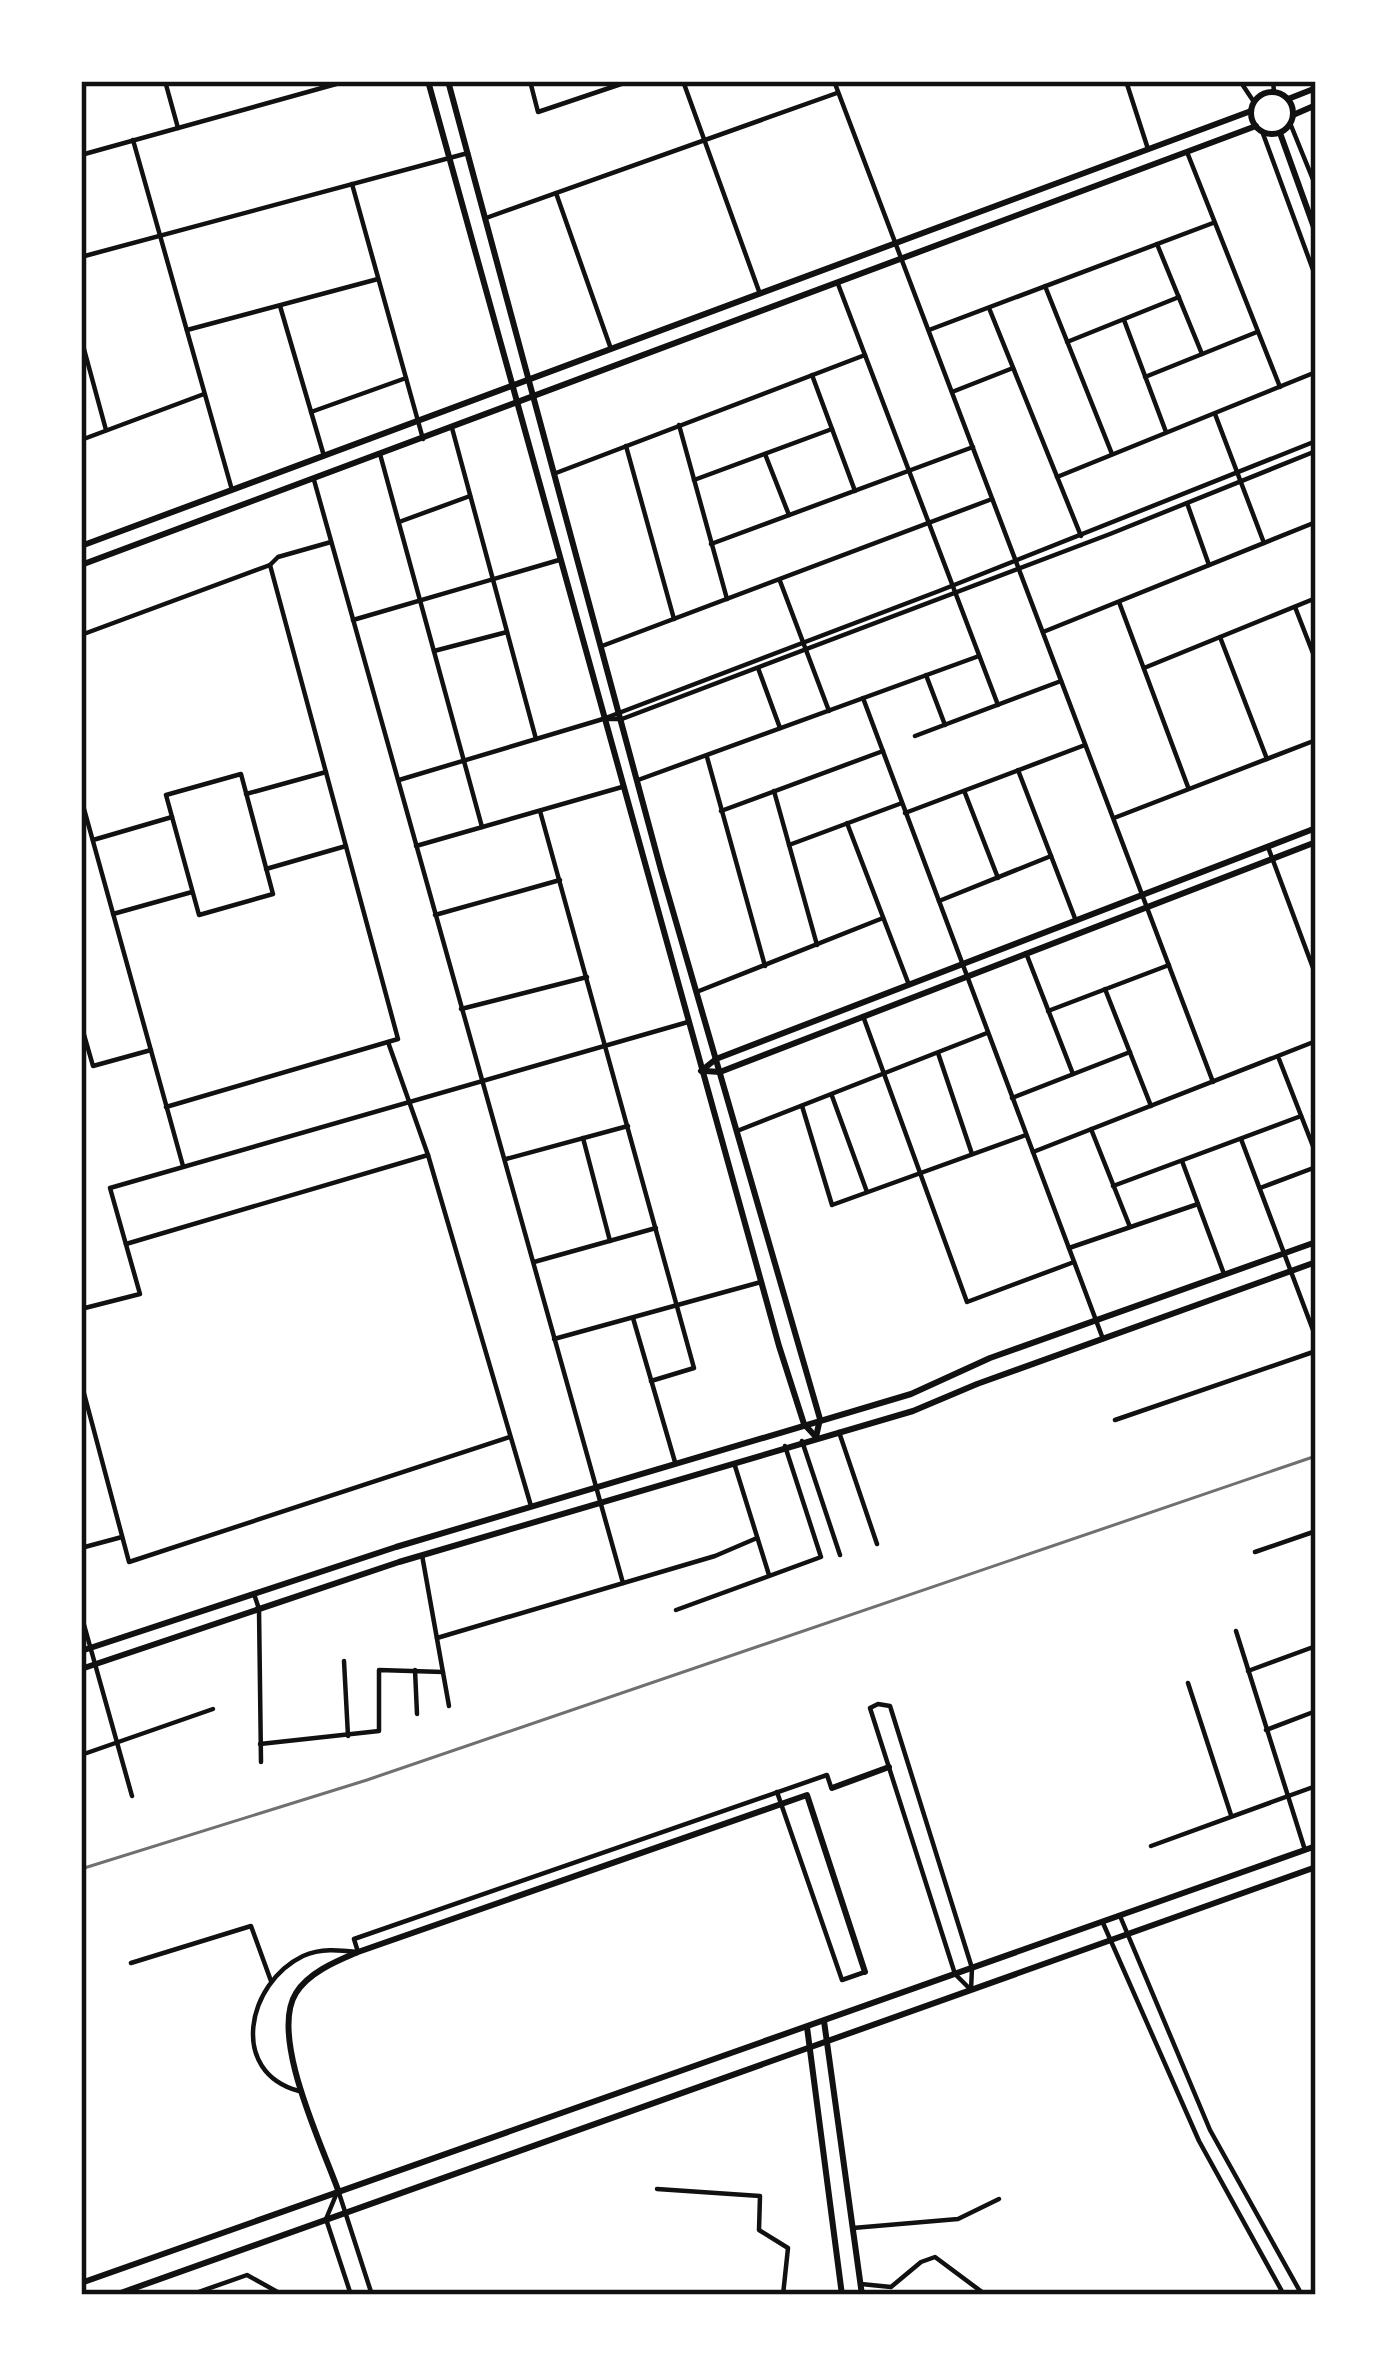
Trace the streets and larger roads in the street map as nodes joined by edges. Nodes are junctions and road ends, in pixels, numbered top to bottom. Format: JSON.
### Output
{"nodes":[{"id":1,"x":165,"y":81,"type":"edge"},
{"id":2,"x":347,"y":81,"type":"edge"},
{"id":3,"x":428,"y":81,"type":"edge"},
{"id":4,"x":448,"y":81,"type":"edge"},
{"id":5,"x":530,"y":81,"type":"edge"},
{"id":6,"x":630,"y":81,"type":"edge"},
{"id":7,"x":682,"y":81,"type":"edge"},
{"id":8,"x":834,"y":81,"type":"edge"},
{"id":9,"x":1126,"y":81,"type":"edge"},
{"id":10,"x":1240,"y":81,"type":"edge"},
{"id":11,"x":1257,"y":81,"type":"edge"},
{"id":12,"x":1273,"y":81,"type":"edge"},
{"id":13,"x":1316,"y":88,"type":"edge"},
{"id":14,"x":838,"y":92,"type":"junction"},
{"id":15,"x":1274,"y":92,"type":"junction"},
{"id":16,"x":1263,"y":94,"type":"junction"},
{"id":17,"x":1288,"y":99,"type":"junction"},
{"id":18,"x":1316,"y":105,"type":"edge"},
{"id":19,"x":1252,"y":107,"type":"junction"},
{"id":20,"x":1291,"y":119,"type":"junction"},
{"id":21,"x":178,"y":128,"type":"junction"},
{"id":22,"x":1259,"y":129,"type":"junction"},
{"id":23,"x":1280,"y":133,"type":"junction"},
{"id":24,"x":133,"y":140,"type":"junction"},
{"id":25,"x":704,"y":140,"type":"junction"},
{"id":26,"x":1148,"y":149,"type":"junction"},
{"id":27,"x":1187,"y":152,"type":"junction"},
{"id":28,"x":468,"y":153,"type":"junction"},
{"id":29,"x":81,"y":155,"type":"edge"},
{"id":30,"x":449,"y":158,"type":"junction"},
{"id":31,"x":352,"y":184,"type":"junction"},
{"id":32,"x":1316,"y":187,"type":"edge"},
{"id":33,"x":556,"y":193,"type":"junction"},
{"id":34,"x":486,"y":218,"type":"junction"},
{"id":35,"x":1213,"y":223,"type":"junction"},
{"id":36,"x":1316,"y":233,"type":"edge"},
{"id":37,"x":158,"y":236,"type":"junction"},
{"id":38,"x":895,"y":243,"type":"junction"},
{"id":39,"x":1157,"y":244,"type":"junction"},
{"id":40,"x":81,"y":257,"type":"edge"},
{"id":41,"x":902,"y":260,"type":"junction"},
{"id":42,"x":1316,"y":278,"type":"edge"},
{"id":43,"x":378,"y":280,"type":"junction"},
{"id":44,"x":838,"y":283,"type":"junction"},
{"id":45,"x":1045,"y":286,"type":"junction"},
{"id":46,"x":760,"y":294,"type":"junction"},
{"id":47,"x":1179,"y":297,"type":"junction"},
{"id":48,"x":280,"y":306,"type":"junction"},
{"id":49,"x":989,"y":308,"type":"junction"},
{"id":50,"x":1124,"y":320,"type":"junction"},
{"id":51,"x":186,"y":331,"type":"junction"},
{"id":52,"x":928,"y":331,"type":"junction"},
{"id":53,"x":1258,"y":332,"type":"junction"},
{"id":54,"x":81,"y":338,"type":"edge"},
{"id":55,"x":1067,"y":342,"type":"junction"},
{"id":56,"x":611,"y":350,"type":"junction"},
{"id":57,"x":1202,"y":354,"type":"junction"},
{"id":58,"x":865,"y":355,"type":"junction"},
{"id":59,"x":1013,"y":368,"type":"junction"},
{"id":60,"x":1316,"y":372,"type":"edge"},
{"id":61,"x":812,"y":375,"type":"junction"},
{"id":62,"x":406,"y":377,"type":"junction"},
{"id":63,"x":1145,"y":377,"type":"junction"},
{"id":64,"x":530,"y":380,"type":"junction"},
{"id":65,"x":512,"y":386,"type":"junction"},
{"id":66,"x":1280,"y":387,"type":"junction"},
{"id":67,"x":952,"y":392,"type":"junction"},
{"id":68,"x":204,"y":394,"type":"junction"},
{"id":69,"x":535,"y":397,"type":"junction"},
{"id":70,"x":517,"y":404,"type":"junction"},
{"id":71,"x":311,"y":412,"type":"junction"},
{"id":72,"x":1214,"y":413,"type":"junction"},
{"id":73,"x":418,"y":421,"type":"junction"},
{"id":74,"x":680,"y":425,"type":"junction"},
{"id":75,"x":452,"y":428,"type":"junction"},
{"id":76,"x":832,"y":429,"type":"junction"},
{"id":77,"x":106,"y":430,"type":"junction"},
{"id":78,"x":1166,"y":433,"type":"junction"},
{"id":79,"x":423,"y":439,"type":"junction"},
{"id":80,"x":81,"y":440,"type":"edge"},
{"id":81,"x":1316,"y":440,"type":"edge"},
{"id":82,"x":626,"y":446,"type":"junction"},
{"id":83,"x":973,"y":447,"type":"junction"},
{"id":84,"x":1316,"y":451,"type":"edge"},
{"id":85,"x":380,"y":454,"type":"junction"},
{"id":86,"x":765,"y":454,"type":"junction"},
{"id":87,"x":1112,"y":454,"type":"junction"},
{"id":88,"x":324,"y":456,"type":"junction"},
{"id":89,"x":909,"y":471,"type":"junction"},
{"id":90,"x":1238,"y":472,"type":"junction"},
{"id":91,"x":556,"y":473,"type":"junction"},
{"id":92,"x":1057,"y":477,"type":"junction"},
{"id":93,"x":314,"y":479,"type":"junction"},
{"id":94,"x":694,"y":480,"type":"junction"},
{"id":95,"x":1242,"y":481,"type":"junction"},
{"id":96,"x":232,"y":490,"type":"junction"},
{"id":97,"x":855,"y":491,"type":"junction"},
{"id":98,"x":470,"y":496,"type":"junction"},
{"id":99,"x":992,"y":499,"type":"junction"},
{"id":100,"x":1186,"y":503,"type":"junction"},
{"id":101,"x":789,"y":515,"type":"junction"},
{"id":102,"x":399,"y":522,"type":"junction"},
{"id":103,"x":1316,"y":522,"type":"edge"},
{"id":104,"x":928,"y":523,"type":"junction"},
{"id":105,"x":1081,"y":536,"type":"junction"},
{"id":106,"x":332,"y":542,"type":"junction"},
{"id":107,"x":1264,"y":543,"type":"junction"},
{"id":108,"x":711,"y":544,"type":"junction"},
{"id":109,"x":81,"y":546,"type":"edge"},
{"id":110,"x":559,"y":560,"type":"junction"},
{"id":111,"x":1018,"y":565,"type":"junction"},
{"id":112,"x":1209,"y":565,"type":"junction"},
{"id":113,"x":81,"y":566,"type":"edge"},
{"id":114,"x":270,"y":566,"type":"junction"},
{"id":115,"x":493,"y":579,"type":"junction"},
{"id":116,"x":780,"y":579,"type":"junction"},
{"id":117,"x":953,"y":590,"type":"junction"},
{"id":118,"x":727,"y":598,"type":"junction"},
{"id":119,"x":1316,"y":598,"type":"edge"},
{"id":120,"x":420,"y":601,"type":"junction"},
{"id":121,"x":1119,"y":602,"type":"junction"},
{"id":122,"x":1295,"y":607,"type":"junction"},
{"id":123,"x":674,"y":619,"type":"junction"},
{"id":124,"x":353,"y":620,"type":"junction"},
{"id":125,"x":507,"y":632,"type":"junction"},
{"id":126,"x":1043,"y":632,"type":"junction"},
{"id":127,"x":81,"y":635,"type":"edge"},
{"id":128,"x":1220,"y":637,"type":"junction"},
{"id":129,"x":602,"y":646,"type":"junction"},
{"id":130,"x":804,"y":646,"type":"junction"},
{"id":131,"x":434,"y":651,"type":"junction"},
{"id":132,"x":979,"y":656,"type":"junction"},
{"id":133,"x":1316,"y":661,"type":"edge"},
{"id":134,"x":758,"y":668,"type":"junction"},
{"id":135,"x":1144,"y":668,"type":"junction"},
{"id":136,"x":926,"y":675,"type":"junction"},
{"id":137,"x":1061,"y":681,"type":"junction"},
{"id":138,"x":863,"y":698,"type":"junction"},
{"id":139,"x":998,"y":705,"type":"junction"},
{"id":140,"x":829,"y":711,"type":"junction"},
{"id":141,"x":620,"y":715,"type":"junction"},
{"id":142,"x":603,"y":719,"type":"junction"},
{"id":143,"x":945,"y":725,"type":"junction"},
{"id":144,"x":781,"y":728,"type":"junction"},
{"id":145,"x":915,"y":736,"type":"dead end"},
{"id":146,"x":536,"y":739,"type":"junction"},
{"id":147,"x":1316,"y":740,"type":"edge"},
{"id":148,"x":1086,"y":745,"type":"junction"},
{"id":149,"x":883,"y":751,"type":"junction"},
{"id":150,"x":706,"y":755,"type":"junction"},
{"id":151,"x":1267,"y":759,"type":"junction"},
{"id":152,"x":464,"y":761,"type":"junction"},
{"id":153,"x":1018,"y":770,"type":"junction"},
{"id":154,"x":326,"y":772,"type":"junction"},
{"id":155,"x":638,"y":780,"type":"junction"},
{"id":156,"x":398,"y":781,"type":"junction"},
{"id":157,"x":622,"y":787,"type":"junction"},
{"id":158,"x":1189,"y":789,"type":"junction"},
{"id":159,"x":774,"y":791,"type":"junction"},
{"id":160,"x":964,"y":791,"type":"junction"},
{"id":161,"x":246,"y":794,"type":"junction"},
{"id":162,"x":81,"y":798,"type":"edge"},
{"id":163,"x":902,"y":803,"type":"junction"},
{"id":164,"x":540,"y":811,"type":"junction"},
{"id":165,"x":721,"y":811,"type":"junction"},
{"id":166,"x":905,"y":813,"type":"junction"},
{"id":167,"x":172,"y":817,"type":"junction"},
{"id":168,"x":1113,"y":818,"type":"junction"},
{"id":169,"x":847,"y":824,"type":"junction"},
{"id":170,"x":482,"y":827,"type":"junction"},
{"id":171,"x":1316,"y":828,"type":"edge"},
{"id":172,"x":93,"y":839,"type":"junction"},
{"id":173,"x":1316,"y":842,"type":"edge"},
{"id":174,"x":789,"y":845,"type":"junction"},
{"id":175,"x":346,"y":846,"type":"junction"},
{"id":176,"x":416,"y":847,"type":"junction"},
{"id":177,"x":1268,"y":847,"type":"junction"},
{"id":178,"x":1051,"y":856,"type":"junction"},
{"id":179,"x":1273,"y":859,"type":"junction"},
{"id":180,"x":266,"y":869,"type":"junction"},
{"id":181,"x":998,"y":878,"type":"junction"},
{"id":182,"x":560,"y":880,"type":"junction"},
{"id":183,"x":192,"y":892,"type":"junction"},
{"id":184,"x":1143,"y":895,"type":"junction"},
{"id":185,"x":938,"y":901,"type":"junction"},
{"id":186,"x":1147,"y":907,"type":"junction"},
{"id":187,"x":113,"y":914,"type":"junction"},
{"id":188,"x":435,"y":915,"type":"junction"},
{"id":189,"x":884,"y":918,"type":"junction"},
{"id":190,"x":1076,"y":921,"type":"junction"},
{"id":191,"x":817,"y":945,"type":"junction"},
{"id":192,"x":1026,"y":953,"type":"junction"},
{"id":193,"x":765,"y":965,"type":"junction"},
{"id":194,"x":962,"y":965,"type":"junction"},
{"id":195,"x":1169,"y":965,"type":"junction"},
{"id":196,"x":966,"y":976,"type":"junction"},
{"id":197,"x":1316,"y":976,"type":"edge"},
{"id":198,"x":586,"y":977,"type":"junction"},
{"id":199,"x":909,"y":986,"type":"junction"},
{"id":200,"x":1106,"y":989,"type":"junction"},
{"id":201,"x":697,"y":992,"type":"junction"},
{"id":202,"x":461,"y":1010,"type":"junction"},
{"id":203,"x":1048,"y":1011,"type":"junction"},
{"id":204,"x":863,"y":1016,"type":"junction"},
{"id":205,"x":688,"y":1022,"type":"junction"},
{"id":206,"x":81,"y":1024,"type":"edge"},
{"id":207,"x":987,"y":1033,"type":"junction"},
{"id":208,"x":1316,"y":1041,"type":"edge"},
{"id":209,"x":388,"y":1042,"type":"junction"},
{"id":210,"x":606,"y":1045,"type":"junction"},
{"id":211,"x":151,"y":1050,"type":"junction"},
{"id":212,"x":1130,"y":1052,"type":"junction"},
{"id":213,"x":938,"y":1053,"type":"junction"},
{"id":214,"x":1278,"y":1056,"type":"junction"},
{"id":215,"x":716,"y":1059,"type":"junction"},
{"id":216,"x":701,"y":1071,"type":"junction"},
{"id":217,"x":720,"y":1072,"type":"junction"},
{"id":218,"x":884,"y":1074,"type":"junction"},
{"id":219,"x":1072,"y":1074,"type":"junction"},
{"id":220,"x":481,"y":1079,"type":"junction"},
{"id":221,"x":1213,"y":1082,"type":"junction"},
{"id":222,"x":832,"y":1094,"type":"junction"},
{"id":223,"x":1012,"y":1098,"type":"junction"},
{"id":224,"x":407,"y":1101,"type":"junction"},
{"id":225,"x":802,"y":1106,"type":"junction"},
{"id":226,"x":1151,"y":1106,"type":"junction"},
{"id":227,"x":166,"y":1107,"type":"junction"},
{"id":228,"x":1301,"y":1116,"type":"junction"},
{"id":229,"x":628,"y":1126,"type":"junction"},
{"id":230,"x":1091,"y":1129,"type":"junction"},
{"id":231,"x":737,"y":1131,"type":"junction"},
{"id":232,"x":1026,"y":1135,"type":"junction"},
{"id":233,"x":583,"y":1138,"type":"junction"},
{"id":234,"x":1241,"y":1139,"type":"junction"},
{"id":235,"x":1033,"y":1152,"type":"junction"},
{"id":236,"x":972,"y":1154,"type":"junction"},
{"id":237,"x":1316,"y":1154,"type":"edge"},
{"id":238,"x":428,"y":1155,"type":"junction"},
{"id":239,"x":503,"y":1160,"type":"junction"},
{"id":240,"x":1182,"y":1161,"type":"junction"},
{"id":241,"x":183,"y":1166,"type":"junction"},
{"id":242,"x":1316,"y":1167,"type":"edge"},
{"id":243,"x":920,"y":1173,"type":"junction"},
{"id":244,"x":1114,"y":1186,"type":"junction"},
{"id":245,"x":1260,"y":1188,"type":"junction"},
{"id":246,"x":867,"y":1192,"type":"junction"},
{"id":247,"x":1198,"y":1204,"type":"junction"},
{"id":248,"x":1130,"y":1227,"type":"junction"},
{"id":249,"x":656,"y":1228,"type":"junction"},
{"id":250,"x":610,"y":1241,"type":"junction"},
{"id":251,"x":1316,"y":1242,"type":"edge"},
{"id":252,"x":126,"y":1244,"type":"junction"},
{"id":253,"x":1069,"y":1248,"type":"junction"},
{"id":254,"x":1286,"y":1253,"type":"junction"},
{"id":255,"x":1074,"y":1262,"type":"junction"},
{"id":256,"x":1316,"y":1262,"type":"edge"},
{"id":257,"x":532,"y":1263,"type":"junction"},
{"id":258,"x":1292,"y":1271,"type":"junction"},
{"id":259,"x":1224,"y":1275,"type":"junction"},
{"id":260,"x":761,"y":1282,"type":"junction"},
{"id":261,"x":677,"y":1306,"type":"junction"},
{"id":262,"x":81,"y":1309,"type":"edge"},
{"id":263,"x":633,"y":1318,"type":"junction"},
{"id":264,"x":1096,"y":1320,"type":"junction"},
{"id":265,"x":1316,"y":1338,"type":"edge"},
{"id":266,"x":1103,"y":1339,"type":"junction"},
{"id":267,"x":554,"y":1340,"type":"junction"},
{"id":268,"x":1316,"y":1351,"type":"edge"},
{"id":269,"x":651,"y":1381,"type":"junction"},
{"id":270,"x":81,"y":1382,"type":"edge"},
{"id":271,"x":820,"y":1419,"type":"junction"},
{"id":272,"x":1115,"y":1420,"type":"dead end"},
{"id":273,"x":804,"y":1424,"type":"junction"},
{"id":274,"x":839,"y":1432,"type":"junction"},
{"id":275,"x":816,"y":1437,"type":"junction"},
{"id":276,"x":510,"y":1438,"type":"junction"},
{"id":277,"x":802,"y":1441,"type":"junction"},
{"id":278,"x":785,"y":1446,"type":"junction"},
{"id":279,"x":734,"y":1461,"type":"junction"},
{"id":280,"x":675,"y":1462,"type":"junction"},
{"id":281,"x":596,"y":1486,"type":"junction"},
{"id":282,"x":600,"y":1501,"type":"junction"},
{"id":283,"x":531,"y":1506,"type":"junction"},
{"id":284,"x":1316,"y":1531,"type":"edge"},
{"id":285,"x":122,"y":1537,"type":"junction"},
{"id":286,"x":757,"y":1538,"type":"junction"},
{"id":287,"x":877,"y":1544,"type":"dead end"},
{"id":288,"x":81,"y":1548,"type":"edge"},
{"id":289,"x":1255,"y":1552,"type":"dead end"},
{"id":290,"x":422,"y":1555,"type":"junction"},
{"id":291,"x":841,"y":1555,"type":"dead end"},
{"id":292,"x":770,"y":1575,"type":"junction"},
{"id":293,"x":623,"y":1583,"type":"junction"},
{"id":294,"x":254,"y":1594,"type":"junction"},
{"id":295,"x":259,"y":1609,"type":"junction"},
{"id":296,"x":676,"y":1610,"type":"dead end"},
{"id":297,"x":81,"y":1614,"type":"edge"},
{"id":298,"x":1235,"y":1631,"type":"dead end"},
{"id":299,"x":437,"y":1638,"type":"junction"},
{"id":300,"x":1316,"y":1646,"type":"edge"},
{"id":301,"x":86,"y":1650,"type":"edge"},
{"id":302,"x":344,"y":1661,"type":"dead end"},
{"id":303,"x":95,"y":1664,"type":"junction"},
{"id":304,"x":81,"y":1669,"type":"edge"},
{"id":305,"x":415,"y":1670,"type":"junction"},
{"id":306,"x":1248,"y":1671,"type":"junction"},
{"id":307,"x":443,"y":1672,"type":"junction"},
{"id":308,"x":1188,"y":1683,"type":"dead end"},
{"id":309,"x":449,"y":1706,"type":"dead end"},
{"id":310,"x":213,"y":1709,"type":"dead end"},
{"id":311,"x":1316,"y":1711,"type":"edge"},
{"id":312,"x":417,"y":1714,"type":"dead end"},
{"id":313,"x":1266,"y":1730,"type":"junction"},
{"id":314,"x":348,"y":1736,"type":"junction"},
{"id":315,"x":117,"y":1743,"type":"junction"},
{"id":316,"x":260,"y":1744,"type":"junction"},
{"id":317,"x":81,"y":1755,"type":"edge"},
{"id":318,"x":261,"y":1762,"type":"dead end"},
{"id":319,"x":889,"y":1767,"type":"junction"},
{"id":320,"x":1316,"y":1786,"type":"edge"},
{"id":321,"x":832,"y":1788,"type":"joint"},
{"id":322,"x":777,"y":1792,"type":"junction"},
{"id":323,"x":132,"y":1796,"type":"dead end"},
{"id":324,"x":1288,"y":1796,"type":"junction"},
{"id":325,"x":1232,"y":1816,"type":"junction"},
{"id":326,"x":1151,"y":1846,"type":"dead end"},
{"id":327,"x":1316,"y":1846,"type":"edge"},
{"id":328,"x":1305,"y":1850,"type":"junction"},
{"id":329,"x":1316,"y":1867,"type":"edge"},
{"id":330,"x":1120,"y":1916,"type":"junction"},
{"id":331,"x":1103,"y":1922,"type":"junction"},
{"id":332,"x":1127,"y":1935,"type":"junction"},
{"id":333,"x":1110,"y":1940,"type":"junction"},
{"id":334,"x":358,"y":1952,"type":"junction"},
{"id":335,"x":130,"y":1964,"type":"dead end"},
{"id":336,"x":972,"y":1968,"type":"junction"},
{"id":337,"x":865,"y":1972,"type":"joint"},
{"id":338,"x":955,"y":1974,"type":"junction"},
{"id":339,"x":271,"y":1981,"type":"junction"},
{"id":340,"x":971,"y":1990,"type":"junction"},
{"id":341,"x":824,"y":2021,"type":"junction"},
{"id":342,"x":807,"y":2026,"type":"junction"},
{"id":343,"x":826,"y":2042,"type":"junction"},
{"id":344,"x":808,"y":2048,"type":"junction"},
{"id":345,"x":304,"y":2093,"type":"junction"},
{"id":346,"x":657,"y":2189,"type":"dead end"},
{"id":347,"x":338,"y":2190,"type":"junction"},
{"id":348,"x":999,"y":2199,"type":"dead end"},
{"id":349,"x":346,"y":2212,"type":"junction"},
{"id":350,"x":326,"y":2219,"type":"junction"},
{"id":351,"x":853,"y":2228,"type":"junction"},
{"id":352,"x":81,"y":2283,"type":"edge"},
{"id":353,"x":860,"y":2284,"type":"junction"},
{"id":354,"x":115,"y":2295,"type":"edge"},
{"id":355,"x":190,"y":2295,"type":"edge"},
{"id":356,"x":283,"y":2295,"type":"edge"},
{"id":357,"x":351,"y":2295,"type":"edge"},
{"id":358,"x":372,"y":2295,"type":"edge"},
{"id":359,"x":783,"y":2295,"type":"edge"},
{"id":360,"x":842,"y":2295,"type":"edge"},
{"id":361,"x":862,"y":2295,"type":"edge"},
{"id":362,"x":986,"y":2295,"type":"edge"},
{"id":363,"x":1284,"y":2295,"type":"edge"},
{"id":364,"x":1302,"y":2295,"type":"edge"}],
"edges":[{"from":1,"to":21,"type":"street"},
{"from":2,"to":21,"type":"street"},
{"from":3,"to":30,"type":"street"},
{"from":4,"to":28,"type":"street"},
{"from":5,"to":6,"type":"street"},
{"from":7,"to":25,"type":"street"},
{"from":8,"to":14,"type":"street"},
{"from":9,"to":26,"type":"street"},
{"from":10,"to":19,"type":"street"},
{"from":11,"to":16,"type":"street"},
{"from":12,"to":15,"type":"street"},
{"from":13,"to":17,"type":"street"},
{"from":14,"to":25,"type":"street"},
{"from":14,"to":38,"type":"street"},
{"from":15,"to":16,"type":"street"},
{"from":15,"to":17,"type":"street"},
{"from":16,"to":19,"type":"street"},
{"from":17,"to":20,"type":"street"},
{"from":18,"to":20,"type":"street"},
{"from":19,"to":22,"type":"street"},
{"from":19,"to":26,"type":"street"},
{"from":20,"to":23,"type":"street"},
{"from":20,"to":32,"type":"street"},
{"from":21,"to":24,"type":"street"},
{"from":22,"to":23,"type":"street"},
{"from":22,"to":27,"type":"street"},
{"from":22,"to":42,"type":"street"},
{"from":23,"to":36,"type":"street"},
{"from":24,"to":29,"type":"street"},
{"from":24,"to":37,"type":"street"},
{"from":25,"to":33,"type":"street"},
{"from":25,"to":46,"type":"street"},
{"from":26,"to":38,"type":"street"},
{"from":27,"to":35,"type":"street"},
{"from":27,"to":41,"type":"street"},
{"from":28,"to":30,"type":"street"},
{"from":28,"to":34,"type":"street"},
{"from":30,"to":31,"type":"street"},
{"from":30,"to":65,"type":"street"},
{"from":31,"to":37,"type":"street"},
{"from":31,"to":43,"type":"street"},
{"from":33,"to":34,"type":"street"},
{"from":33,"to":56,"type":"street"},
{"from":34,"to":64,"type":"street"},
{"from":35,"to":39,"type":"street"},
{"from":35,"to":53,"type":"street"},
{"from":37,"to":40,"type":"street"},
{"from":37,"to":51,"type":"street"},
{"from":38,"to":41,"type":"street"},
{"from":38,"to":46,"type":"street"},
{"from":39,"to":45,"type":"street"},
{"from":39,"to":47,"type":"street"},
{"from":41,"to":44,"type":"street"},
{"from":41,"to":52,"type":"street"},
{"from":43,"to":48,"type":"street"},
{"from":43,"to":62,"type":"street"},
{"from":44,"to":58,"type":"street"},
{"from":44,"to":69,"type":"street"},
{"from":45,"to":49,"type":"street"},
{"from":45,"to":55,"type":"street"},
{"from":46,"to":56,"type":"street"},
{"from":47,"to":50,"type":"street"},
{"from":47,"to":57,"type":"street"},
{"from":48,"to":51,"type":"street"},
{"from":48,"to":71,"type":"street"},
{"from":49,"to":52,"type":"street"},
{"from":49,"to":59,"type":"street"},
{"from":50,"to":55,"type":"street"},
{"from":50,"to":63,"type":"street"},
{"from":51,"to":68,"type":"street"},
{"from":52,"to":67,"type":"street"},
{"from":53,"to":57,"type":"street"},
{"from":53,"to":66,"type":"street"},
{"from":54,"to":77,"type":"street"},
{"from":55,"to":87,"type":"street"},
{"from":56,"to":64,"type":"street"},
{"from":57,"to":63,"type":"street"},
{"from":58,"to":61,"type":"street"},
{"from":58,"to":89,"type":"street"},
{"from":59,"to":67,"type":"street"},
{"from":59,"to":92,"type":"street"},
{"from":60,"to":66,"type":"street"},
{"from":61,"to":74,"type":"street"},
{"from":61,"to":76,"type":"street"},
{"from":62,"to":71,"type":"street"},
{"from":62,"to":73,"type":"street"},
{"from":63,"to":78,"type":"street"},
{"from":64,"to":65,"type":"street"},
{"from":64,"to":69,"type":"street"},
{"from":65,"to":70,"type":"street"},
{"from":65,"to":73,"type":"street"},
{"from":66,"to":72,"type":"street"},
{"from":67,"to":83,"type":"street"},
{"from":68,"to":77,"type":"street"},
{"from":68,"to":96,"type":"street"},
{"from":69,"to":70,"type":"street"},
{"from":69,"to":91,"type":"street"},
{"from":70,"to":75,"type":"street"},
{"from":70,"to":110,"type":"street"},
{"from":71,"to":88,"type":"street"},
{"from":72,"to":78,"type":"street"},
{"from":72,"to":90,"type":"street"},
{"from":73,"to":79,"type":"street"},
{"from":73,"to":88,"type":"street"},
{"from":74,"to":82,"type":"street"},
{"from":74,"to":94,"type":"street"},
{"from":75,"to":79,"type":"street"},
{"from":75,"to":98,"type":"street"},
{"from":76,"to":86,"type":"street"},
{"from":76,"to":97,"type":"street"},
{"from":77,"to":80,"type":"street"},
{"from":78,"to":87,"type":"street"},
{"from":79,"to":85,"type":"street"},
{"from":81,"to":90,"type":"street"},
{"from":82,"to":91,"type":"street"},
{"from":82,"to":123,"type":"street"},
{"from":83,"to":89,"type":"street"},
{"from":83,"to":99,"type":"street"},
{"from":84,"to":95,"type":"street"},
{"from":85,"to":93,"type":"street"},
{"from":85,"to":102,"type":"street"},
{"from":86,"to":94,"type":"street"},
{"from":86,"to":101,"type":"street"},
{"from":87,"to":92,"type":"street"},
{"from":88,"to":96,"type":"street"},
{"from":89,"to":97,"type":"street"},
{"from":89,"to":104,"type":"street"},
{"from":90,"to":95,"type":"street"},
{"from":90,"to":105,"type":"street"},
{"from":91,"to":129,"type":"street"},
{"from":92,"to":105,"type":"street"},
{"from":93,"to":106,"type":"street"},
{"from":93,"to":113,"type":"street"},
{"from":94,"to":108,"type":"street"},
{"from":95,"to":100,"type":"street"},
{"from":95,"to":107,"type":"street"},
{"from":96,"to":109,"type":"street"},
{"from":97,"to":101,"type":"street"},
{"from":98,"to":102,"type":"street"},
{"from":98,"to":115,"type":"street"},
{"from":99,"to":104,"type":"street"},
{"from":99,"to":111,"type":"street"},
{"from":100,"to":111,"type":"street"},
{"from":100,"to":112,"type":"street"},
{"from":101,"to":108,"type":"street"},
{"from":102,"to":120,"type":"street"},
{"from":103,"to":107,"type":"street"},
{"from":104,"to":116,"type":"street"},
{"from":104,"to":117,"type":"street"},
{"from":105,"to":111,"type":"street"},
{"from":106,"to":114,"type":"street"},
{"from":106,"to":124,"type":"street"},
{"from":107,"to":112,"type":"street"},
{"from":108,"to":118,"type":"street"},
{"from":110,"to":115,"type":"street"},
{"from":110,"to":142,"type":"street"},
{"from":111,"to":117,"type":"street"},
{"from":111,"to":126,"type":"street"},
{"from":112,"to":121,"type":"street"},
{"from":114,"to":127,"type":"street"},
{"from":114,"to":154,"type":"street"},
{"from":115,"to":120,"type":"street"},
{"from":115,"to":125,"type":"street"},
{"from":116,"to":118,"type":"street"},
{"from":116,"to":130,"type":"street"},
{"from":117,"to":130,"type":"street"},
{"from":117,"to":132,"type":"street"},
{"from":118,"to":123,"type":"street"},
{"from":119,"to":122,"type":"street"},
{"from":120,"to":124,"type":"street"},
{"from":120,"to":131,"type":"street"},
{"from":121,"to":126,"type":"street"},
{"from":121,"to":135,"type":"street"},
{"from":122,"to":128,"type":"street"},
{"from":122,"to":133,"type":"street"},
{"from":123,"to":129,"type":"street"},
{"from":124,"to":156,"type":"street"},
{"from":125,"to":131,"type":"street"},
{"from":125,"to":146,"type":"street"},
{"from":126,"to":137,"type":"street"},
{"from":128,"to":135,"type":"street"},
{"from":128,"to":151,"type":"street"},
{"from":129,"to":141,"type":"street"},
{"from":130,"to":134,"type":"street"},
{"from":130,"to":140,"type":"street"},
{"from":130,"to":141,"type":"street"},
{"from":131,"to":152,"type":"street"},
{"from":132,"to":136,"type":"street"},
{"from":132,"to":139,"type":"street"},
{"from":134,"to":141,"type":"street"},
{"from":134,"to":144,"type":"street"},
{"from":135,"to":158,"type":"street"},
{"from":136,"to":138,"type":"street"},
{"from":136,"to":143,"type":"street"},
{"from":137,"to":139,"type":"street"},
{"from":137,"to":148,"type":"street"},
{"from":138,"to":140,"type":"street"},
{"from":138,"to":149,"type":"street"},
{"from":139,"to":143,"type":"street"},
{"from":140,"to":144,"type":"street"},
{"from":141,"to":142,"type":"street"},
{"from":141,"to":155,"type":"street"},
{"from":142,"to":146,"type":"street"},
{"from":142,"to":157,"type":"street"},
{"from":143,"to":145,"type":"street"},
{"from":144,"to":150,"type":"street"},
{"from":146,"to":152,"type":"street"},
{"from":147,"to":151,"type":"street"},
{"from":148,"to":153,"type":"street"},
{"from":148,"to":168,"type":"street"},
{"from":149,"to":159,"type":"street"},
{"from":149,"to":163,"type":"street"},
{"from":150,"to":155,"type":"street"},
{"from":150,"to":165,"type":"street"},
{"from":151,"to":158,"type":"street"},
{"from":152,"to":156,"type":"street"},
{"from":152,"to":170,"type":"street"},
{"from":153,"to":160,"type":"street"},
{"from":153,"to":178,"type":"street"},
{"from":154,"to":161,"type":"street"},
{"from":154,"to":175,"type":"street"},
{"from":155,"to":201,"type":"street"},
{"from":156,"to":176,"type":"street"},
{"from":157,"to":164,"type":"street"},
{"from":157,"to":205,"type":"street"},
{"from":158,"to":168,"type":"street"},
{"from":159,"to":165,"type":"street"},
{"from":159,"to":174,"type":"street"},
{"from":160,"to":166,"type":"street"},
{"from":160,"to":181,"type":"street"},
{"from":161,"to":167,"type":"street"},
{"from":161,"to":180,"type":"street"},
{"from":162,"to":172,"type":"street"},
{"from":163,"to":166,"type":"street"},
{"from":163,"to":169,"type":"street"},
{"from":164,"to":170,"type":"street"},
{"from":164,"to":182,"type":"street"},
{"from":165,"to":193,"type":"street"},
{"from":166,"to":185,"type":"street"},
{"from":167,"to":172,"type":"street"},
{"from":167,"to":183,"type":"street"},
{"from":168,"to":184,"type":"street"},
{"from":169,"to":174,"type":"street"},
{"from":169,"to":189,"type":"street"},
{"from":170,"to":176,"type":"street"},
{"from":171,"to":177,"type":"street"},
{"from":172,"to":187,"type":"street"},
{"from":173,"to":179,"type":"street"},
{"from":174,"to":191,"type":"street"},
{"from":175,"to":180,"type":"street"},
{"from":175,"to":209,"type":"street"},
{"from":176,"to":188,"type":"street"},
{"from":177,"to":179,"type":"street"},
{"from":177,"to":184,"type":"street"},
{"from":178,"to":181,"type":"street"},
{"from":178,"to":190,"type":"street"},
{"from":179,"to":186,"type":"street"},
{"from":179,"to":197,"type":"street"},
{"from":180,"to":183,"type":"street"},
{"from":181,"to":185,"type":"street"},
{"from":182,"to":188,"type":"street"},
{"from":182,"to":198,"type":"street"},
{"from":183,"to":187,"type":"street"},
{"from":184,"to":186,"type":"street"},
{"from":184,"to":190,"type":"street"},
{"from":185,"to":194,"type":"street"},
{"from":186,"to":192,"type":"street"},
{"from":186,"to":195,"type":"street"},
{"from":187,"to":211,"type":"street"},
{"from":188,"to":202,"type":"street"},
{"from":189,"to":191,"type":"street"},
{"from":189,"to":199,"type":"street"},
{"from":190,"to":194,"type":"street"},
{"from":191,"to":193,"type":"street"},
{"from":192,"to":196,"type":"street"},
{"from":192,"to":203,"type":"street"},
{"from":193,"to":201,"type":"street"},
{"from":194,"to":196,"type":"street"},
{"from":194,"to":199,"type":"street"},
{"from":195,"to":200,"type":"street"},
{"from":195,"to":221,"type":"street"},
{"from":196,"to":204,"type":"street"},
{"from":196,"to":207,"type":"street"},
{"from":198,"to":202,"type":"street"},
{"from":198,"to":210,"type":"street"},
{"from":199,"to":215,"type":"street"},
{"from":200,"to":203,"type":"street"},
{"from":200,"to":212,"type":"street"},
{"from":201,"to":215,"type":"street"},
{"from":202,"to":220,"type":"street"},
{"from":203,"to":219,"type":"street"},
{"from":204,"to":217,"type":"street"},
{"from":204,"to":218,"type":"street"},
{"from":205,"to":210,"type":"street"},
{"from":205,"to":216,"type":"street"},
{"from":206,"to":211,"type":"street"},
{"from":207,"to":213,"type":"street"},
{"from":207,"to":223,"type":"street"},
{"from":208,"to":214,"type":"street"},
{"from":209,"to":224,"type":"street"},
{"from":209,"to":227,"type":"street"},
{"from":210,"to":220,"type":"street"},
{"from":210,"to":229,"type":"street"},
{"from":211,"to":227,"type":"street"},
{"from":212,"to":219,"type":"street"},
{"from":212,"to":226,"type":"street"},
{"from":213,"to":218,"type":"street"},
{"from":213,"to":236,"type":"street"},
{"from":214,"to":221,"type":"street"},
{"from":214,"to":228,"type":"street"},
{"from":215,"to":216,"type":"street"},
{"from":215,"to":217,"type":"street"},
{"from":216,"to":217,"type":"street"},
{"from":216,"to":260,"type":"street"},
{"from":217,"to":231,"type":"street"},
{"from":218,"to":222,"type":"street"},
{"from":218,"to":243,"type":"street"},
{"from":219,"to":223,"type":"street"},
{"from":220,"to":224,"type":"street"},
{"from":220,"to":239,"type":"street"},
{"from":221,"to":226,"type":"street"},
{"from":222,"to":225,"type":"street"},
{"from":222,"to":246,"type":"street"},
{"from":223,"to":232,"type":"street"},
{"from":224,"to":238,"type":"street"},
{"from":224,"to":241,"type":"street"},
{"from":225,"to":231,"type":"street"},
{"from":225,"to":246,"type":"street"},
{"from":226,"to":230,"type":"street"},
{"from":227,"to":241,"type":"street"},
{"from":228,"to":234,"type":"street"},
{"from":228,"to":237,"type":"street"},
{"from":229,"to":233,"type":"street"},
{"from":229,"to":249,"type":"street"},
{"from":230,"to":235,"type":"street"},
{"from":230,"to":244,"type":"street"},
{"from":231,"to":271,"type":"street"},
{"from":232,"to":235,"type":"street"},
{"from":232,"to":236,"type":"street"},
{"from":233,"to":239,"type":"street"},
{"from":233,"to":250,"type":"street"},
{"from":234,"to":240,"type":"street"},
{"from":234,"to":245,"type":"street"},
{"from":235,"to":253,"type":"street"},
{"from":236,"to":243,"type":"street"},
{"from":238,"to":252,"type":"street"},
{"from":238,"to":276,"type":"street"},
{"from":239,"to":257,"type":"street"},
{"from":240,"to":244,"type":"street"},
{"from":240,"to":247,"type":"street"},
{"from":241,"to":252,"type":"street"},
{"from":242,"to":245,"type":"street"},
{"from":243,"to":246,"type":"street"},
{"from":243,"to":255,"type":"street"},
{"from":244,"to":248,"type":"street"},
{"from":245,"to":254,"type":"street"},
{"from":247,"to":248,"type":"street"},
{"from":247,"to":259,"type":"street"},
{"from":248,"to":253,"type":"street"},
{"from":249,"to":250,"type":"street"},
{"from":249,"to":261,"type":"street"},
{"from":250,"to":257,"type":"street"},
{"from":251,"to":254,"type":"street"},
{"from":252,"to":262,"type":"street"},
{"from":253,"to":255,"type":"street"},
{"from":254,"to":258,"type":"street"},
{"from":254,"to":259,"type":"street"},
{"from":255,"to":264,"type":"street"},
{"from":256,"to":258,"type":"street"},
{"from":257,"to":267,"type":"street"},
{"from":258,"to":265,"type":"street"},
{"from":258,"to":266,"type":"street"},
{"from":259,"to":264,"type":"street"},
{"from":260,"to":261,"type":"street"},
{"from":260,"to":273,"type":"street"},
{"from":261,"to":263,"type":"street"},
{"from":261,"to":269,"type":"street"},
{"from":263,"to":267,"type":"street"},
{"from":263,"to":269,"type":"street"},
{"from":264,"to":266,"type":"street"},
{"from":264,"to":271,"type":"street"},
{"from":266,"to":274,"type":"street"},
{"from":267,"to":281,"type":"street"},
{"from":268,"to":272,"type":"street"},
{"from":269,"to":280,"type":"street"},
{"from":270,"to":285,"type":"street"},
{"from":271,"to":273,"type":"street"},
{"from":271,"to":275,"type":"street"},
{"from":273,"to":275,"type":"street"},
{"from":273,"to":280,"type":"street"},
{"from":274,"to":275,"type":"street"},
{"from":274,"to":287,"type":"street"},
{"from":275,"to":277,"type":"street"},
{"from":276,"to":283,"type":"street"},
{"from":276,"to":285,"type":"street"},
{"from":277,"to":278,"type":"street"},
{"from":277,"to":291,"type":"street"},
{"from":278,"to":279,"type":"street"},
{"from":278,"to":292,"type":"street"},
{"from":279,"to":282,"type":"street"},
{"from":279,"to":286,"type":"street"},
{"from":280,"to":281,"type":"street"},
{"from":281,"to":282,"type":"street"},
{"from":281,"to":283,"type":"street"},
{"from":282,"to":290,"type":"street"},
{"from":282,"to":293,"type":"street"},
{"from":283,"to":294,"type":"street"},
{"from":284,"to":289,"type":"street"},
{"from":285,"to":288,"type":"street"},
{"from":286,"to":292,"type":"street"},
{"from":286,"to":293,"type":"street"},
{"from":290,"to":295,"type":"street"},
{"from":290,"to":299,"type":"street"},
{"from":292,"to":296,"type":"street"},
{"from":293,"to":299,"type":"street"},
{"from":294,"to":295,"type":"street"},
{"from":294,"to":301,"type":"street"},
{"from":295,"to":303,"type":"street"},
{"from":295,"to":316,"type":"street"},
{"from":297,"to":301,"type":"street"},
{"from":298,"to":306,"type":"street"},
{"from":299,"to":307,"type":"street"},
{"from":300,"to":306,"type":"street"},
{"from":301,"to":303,"type":"street"},
{"from":302,"to":314,"type":"street"},
{"from":303,"to":304,"type":"street"},
{"from":303,"to":315,"type":"street"},
{"from":305,"to":307,"type":"street"},
{"from":305,"to":312,"type":"street"},
{"from":305,"to":314,"type":"street"},
{"from":306,"to":313,"type":"street"},
{"from":307,"to":309,"type":"street"},
{"from":308,"to":325,"type":"street"},
{"from":310,"to":315,"type":"street"},
{"from":311,"to":313,"type":"street"},
{"from":313,"to":324,"type":"street"},
{"from":314,"to":316,"type":"street"},
{"from":315,"to":317,"type":"street"},
{"from":315,"to":323,"type":"street"},
{"from":316,"to":318,"type":"street"},
{"from":319,"to":321,"type":"street"},
{"from":319,"to":336,"type":"street"},
{"from":319,"to":338,"type":"street"},
{"from":320,"to":324,"type":"street"},
{"from":321,"to":322,"type":"street"},
{"from":322,"to":334,"type":"street"},
{"from":322,"to":337,"type":"street"},
{"from":324,"to":325,"type":"street"},
{"from":324,"to":328,"type":"street"},
{"from":325,"to":326,"type":"street"},
{"from":327,"to":328,"type":"street"},
{"from":328,"to":330,"type":"street"},
{"from":329,"to":332,"type":"street"},
{"from":330,"to":331,"type":"street"},
{"from":330,"to":332,"type":"street"},
{"from":331,"to":333,"type":"street"},
{"from":331,"to":336,"type":"street"},
{"from":332,"to":333,"type":"street"},
{"from":332,"to":364,"type":"street"},
{"from":333,"to":340,"type":"street"},
{"from":333,"to":363,"type":"street"},
{"from":334,"to":337,"type":"street"},
{"from":334,"to":339,"type":"street"},
{"from":334,"to":345,"type":"street"},
{"from":335,"to":339,"type":"street"},
{"from":336,"to":338,"type":"street"},
{"from":336,"to":340,"type":"street"},
{"from":338,"to":340,"type":"street"},
{"from":338,"to":341,"type":"street"},
{"from":339,"to":345,"type":"street"},
{"from":340,"to":343,"type":"street"},
{"from":341,"to":342,"type":"street"},
{"from":341,"to":343,"type":"street"},
{"from":342,"to":344,"type":"street"},
{"from":342,"to":347,"type":"street"},
{"from":343,"to":344,"type":"street"},
{"from":343,"to":351,"type":"street"},
{"from":344,"to":349,"type":"street"},
{"from":344,"to":360,"type":"street"},
{"from":345,"to":347,"type":"street"},
{"from":346,"to":359,"type":"street"},
{"from":347,"to":349,"type":"street"},
{"from":347,"to":350,"type":"street"},
{"from":347,"to":352,"type":"street"},
{"from":348,"to":351,"type":"street"},
{"from":349,"to":350,"type":"street"},
{"from":349,"to":358,"type":"street"},
{"from":350,"to":354,"type":"street"},
{"from":350,"to":357,"type":"street"},
{"from":351,"to":353,"type":"street"},
{"from":353,"to":361,"type":"street"},
{"from":353,"to":362,"type":"street"},
{"from":355,"to":356,"type":"street"}]}
